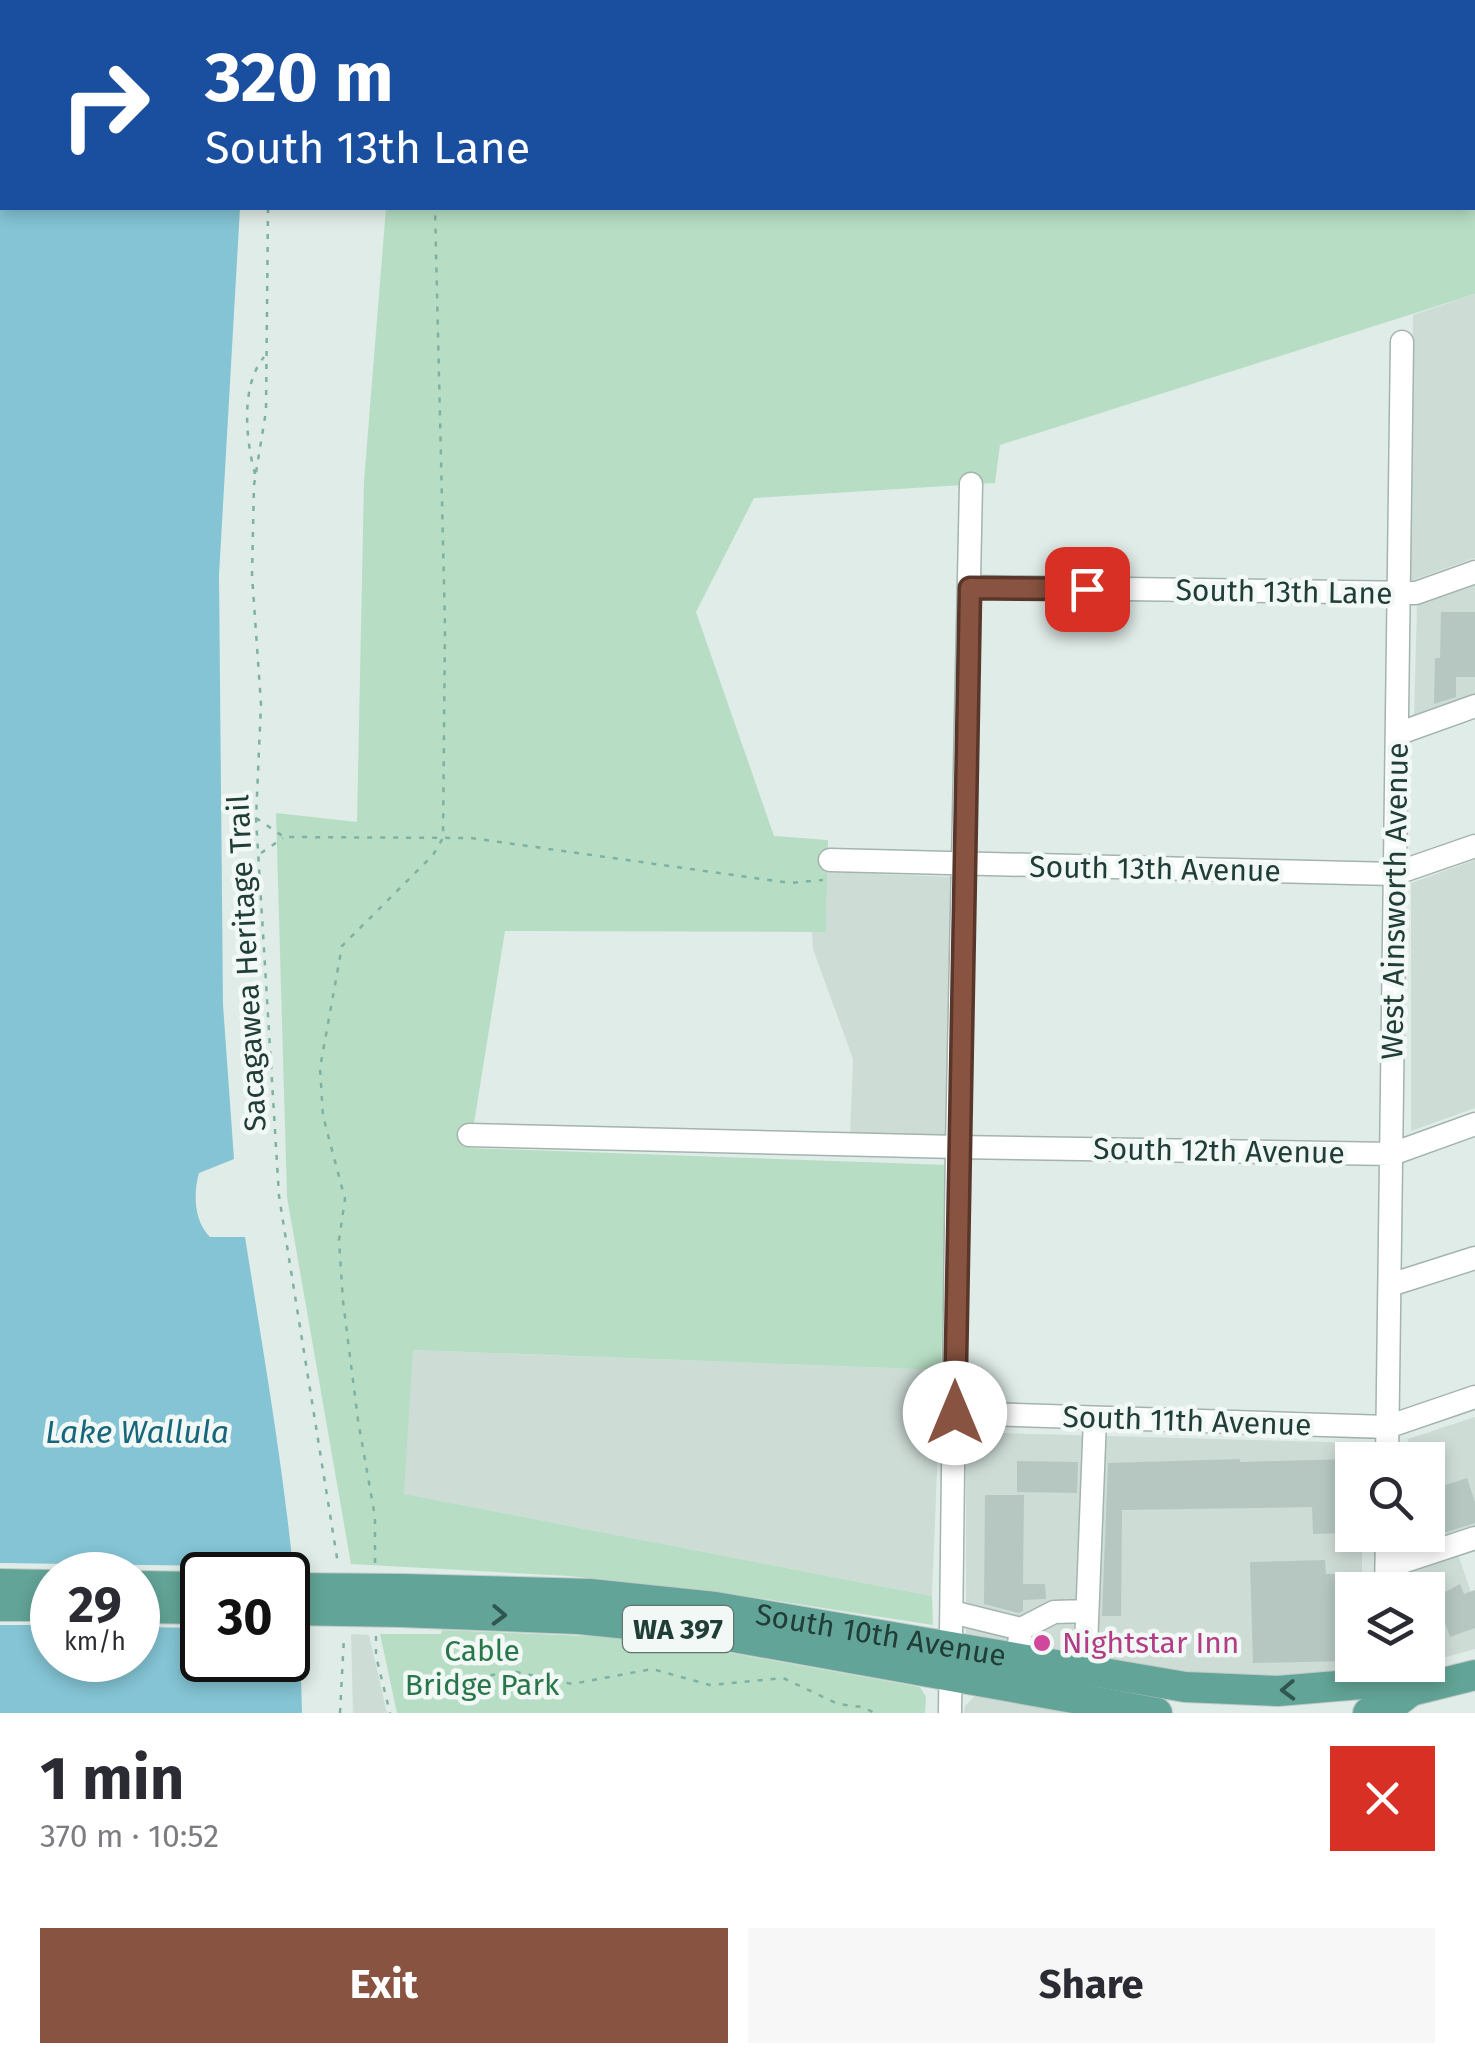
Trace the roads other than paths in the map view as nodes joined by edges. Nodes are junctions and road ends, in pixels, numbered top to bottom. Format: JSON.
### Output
{"nodes":[{"id":1,"x":1402,"y":342,"type":"dead end"},
{"id":2,"x":972,"y":484,"type":"dead end"},
{"id":3,"x":1475,"y":572,"type":"edge"},
{"id":4,"x":970,"y":588,"type":"junction"},
{"id":5,"x":1399,"y":593,"type":"junction"},
{"id":6,"x":1475,"y":706,"type":"edge"},
{"id":7,"x":1397,"y":734,"type":"junction"},
{"id":8,"x":1475,"y":846,"type":"edge"},
{"id":9,"x":830,"y":860,"type":"road end"},
{"id":10,"x":965,"y":864,"type":"junction"},
{"id":11,"x":1394,"y":874,"type":"junction"},
{"id":12,"x":1475,"y":1124,"type":"edge"},
{"id":13,"x":469,"y":1135,"type":"dead end"},
{"id":14,"x":957,"y":1148,"type":"junction"},
{"id":15,"x":1392,"y":1154,"type":"junction"},
{"id":16,"x":1475,"y":1258,"type":"edge"},
{"id":17,"x":1390,"y":1285,"type":"junction"},
{"id":18,"x":1475,"y":1397,"type":"edge"},
{"id":19,"x":955,"y":1413,"type":"junction"},
{"id":20,"x":1095,"y":1418,"type":"junction"},
{"id":21,"x":1387,"y":1428,"type":"junction"},
{"id":22,"x":1387,"y":1442,"type":"edge"},
{"id":23,"x":1475,"y":1538,"type":"edge"},
{"id":24,"x":1402,"y":1572,"type":"edge"},
{"id":25,"x":0,"y":1584,"type":"edge"},
{"id":26,"x":30,"y":1584,"type":"edge"},
{"id":27,"x":310,"y":1591,"type":"edge"},
{"id":28,"x":402,"y":1601,"type":"junction"},
{"id":29,"x":0,"y":1606,"type":"edge"},
{"id":30,"x":30,"y":1606,"type":"edge"},
{"id":31,"x":310,"y":1608,"type":"edge"},
{"id":32,"x":1088,"y":1611,"type":"junction"},
{"id":33,"x":952,"y":1612,"type":"junction"},
{"id":34,"x":1019,"y":1644,"type":"junction"},
{"id":35,"x":951,"y":1661,"type":"junction"},
{"id":36,"x":1085,"y":1672,"type":"junction"},
{"id":37,"x":1475,"y":1675,"type":"edge"},
{"id":38,"x":1387,"y":1696,"type":"edge"},
{"id":39,"x":950,"y":1713,"type":"edge"},
{"id":40,"x":1157,"y":1713,"type":"edge"}],
"edges":[{"from":1,"to":5,"type":"street","name":"West Ainsworth Avenue"},
{"from":2,"to":4,"type":"street"},
{"from":3,"to":5,"type":"street","name":"South 13th Lane"},
{"from":4,"to":5,"type":"street","name":"South 13th Lane"},
{"from":4,"to":10,"type":"street"},
{"from":5,"to":7,"type":"street","name":"West Ainsworth Avenue"},
{"from":6,"to":7,"type":"street"},
{"from":7,"to":11,"type":"street","name":"West Ainsworth Avenue"},
{"from":8,"to":11,"type":"street","name":"South 13th Avenue"},
{"from":9,"to":10,"type":"street","name":"South 13th Avenue"},
{"from":10,"to":11,"type":"street","name":"South 13th Avenue"},
{"from":10,"to":14,"type":"street"},
{"from":11,"to":15,"type":"street","name":"West Ainsworth Avenue"},
{"from":12,"to":15,"type":"street","name":"South 12th Avenue"},
{"from":13,"to":14,"type":"street","name":"South 12th Avenue"},
{"from":14,"to":15,"type":"street","name":"South 12th Avenue"},
{"from":14,"to":19,"type":"street"},
{"from":15,"to":17,"type":"street","name":"West Ainsworth Avenue"},
{"from":16,"to":17,"type":"street"},
{"from":17,"to":21,"type":"street","name":"West Ainsworth Avenue"},
{"from":18,"to":21,"type":"street","name":"South 11th Avenue"},
{"from":19,"to":20,"type":"street","name":"South 11th Avenue"},
{"from":19,"to":33,"type":"street"},
{"from":20,"to":21,"type":"street","name":"South 11th Avenue"},
{"from":20,"to":32,"type":"street"},
{"from":21,"to":22,"type":"street","name":"West Ainsworth Avenue"},
{"from":23,"to":24,"type":"street"},
{"from":25,"to":26,"type":"main road"},
{"from":27,"to":28,"type":"main road","name":"South 10th Avenue","number":"WA 397","bridge":true},
{"from":28,"to":31,"type":"main road","name":"South 10th Avenue","number":"WA 397","bridge":true},
{"from":28,"to":35,"type":"main road","name":"South 10th Avenue","number":"WA 397"},
{"from":29,"to":30,"type":"main road"},
{"from":32,"to":34,"type":"street"},
{"from":32,"to":36,"type":"street"},
{"from":33,"to":34,"type":"street"},
{"from":33,"to":35,"type":"street"},
{"from":34,"to":35,"type":"main road","name":"South 10th Avenue","number":"WA 397"},
{"from":34,"to":36,"type":"main road","name":"South 10th Avenue","number":"WA 397"},
{"from":35,"to":39,"type":"street"},
{"from":35,"to":40,"type":"main road","name":"South 10th Avenue","number":"WA 397"},
{"from":38,"to":36,"type":"main road","name":"South 10th Avenue","number":"WA 397","one_way":true},
{"from":37,"to":38,"type":"main road","name":"South 10th Avenue"}]}
